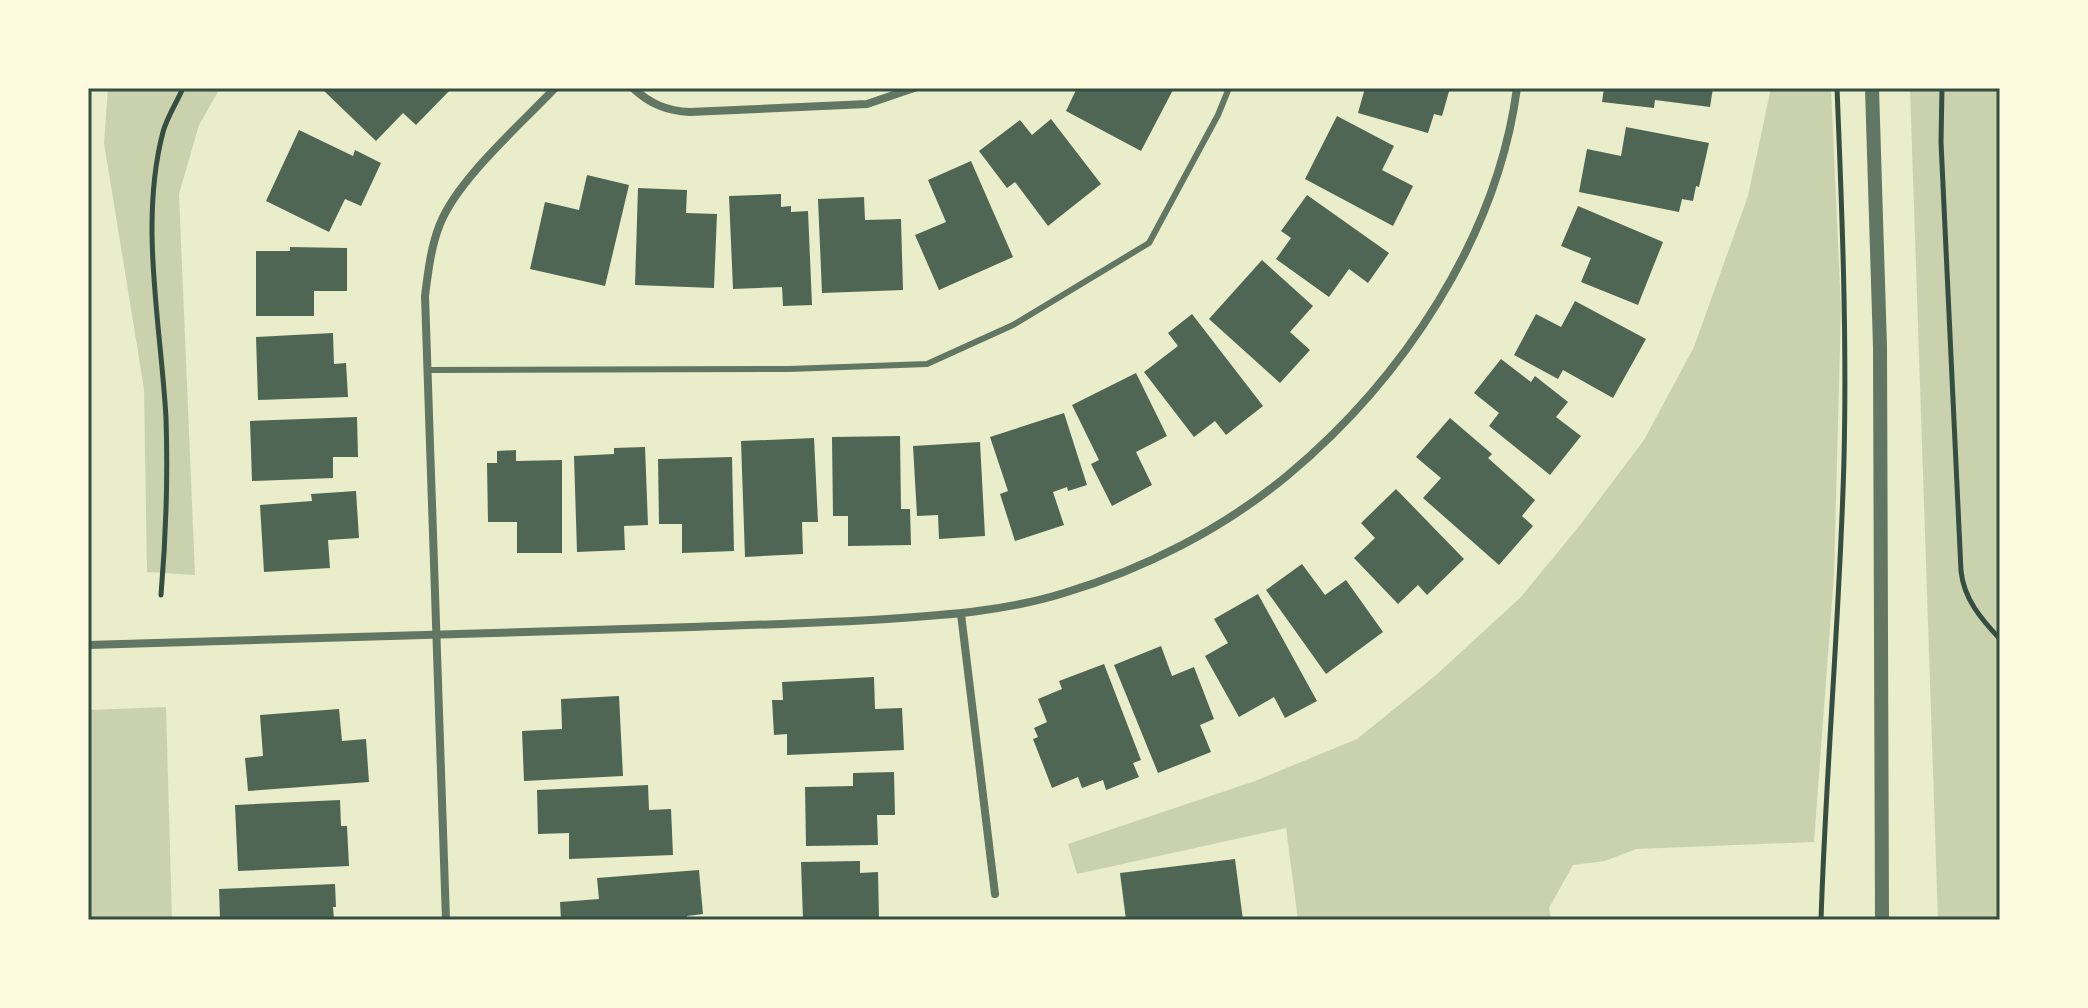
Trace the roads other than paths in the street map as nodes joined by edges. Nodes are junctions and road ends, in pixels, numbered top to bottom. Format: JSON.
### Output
{"nodes":[{"id":1,"x":555,"y":88,"type":"edge"},
{"id":2,"x":633,"y":88,"type":"edge"},
{"id":3,"x":914,"y":88,"type":"edge"},
{"id":4,"x":1229,"y":88,"type":"edge"},
{"id":5,"x":1517,"y":88,"type":"edge"},
{"id":6,"x":1872,"y":88,"type":"edge"},
{"id":7,"x":428,"y":370,"type":"junction"},
{"id":8,"x":961,"y":614,"type":"junction"},
{"id":9,"x":437,"y":635,"type":"junction"},
{"id":10,"x":88,"y":645,"type":"edge"},
{"id":11,"x":995,"y":894,"type":"dead end"},
{"id":12,"x":446,"y":920,"type":"edge"},
{"id":13,"x":1881,"y":920,"type":"edge"}],
"edges":[{"from":1,"to":7,"type":"street"},
{"from":2,"to":3,"type":"street"},
{"from":4,"to":7,"type":"lane"},
{"from":5,"to":8,"type":"street"},
{"from":6,"to":13,"type":"street"},
{"from":7,"to":9,"type":"street"},
{"from":8,"to":9,"type":"street"},
{"from":8,"to":11,"type":"street"},
{"from":9,"to":10,"type":"street"},
{"from":9,"to":12,"type":"street"}]}
